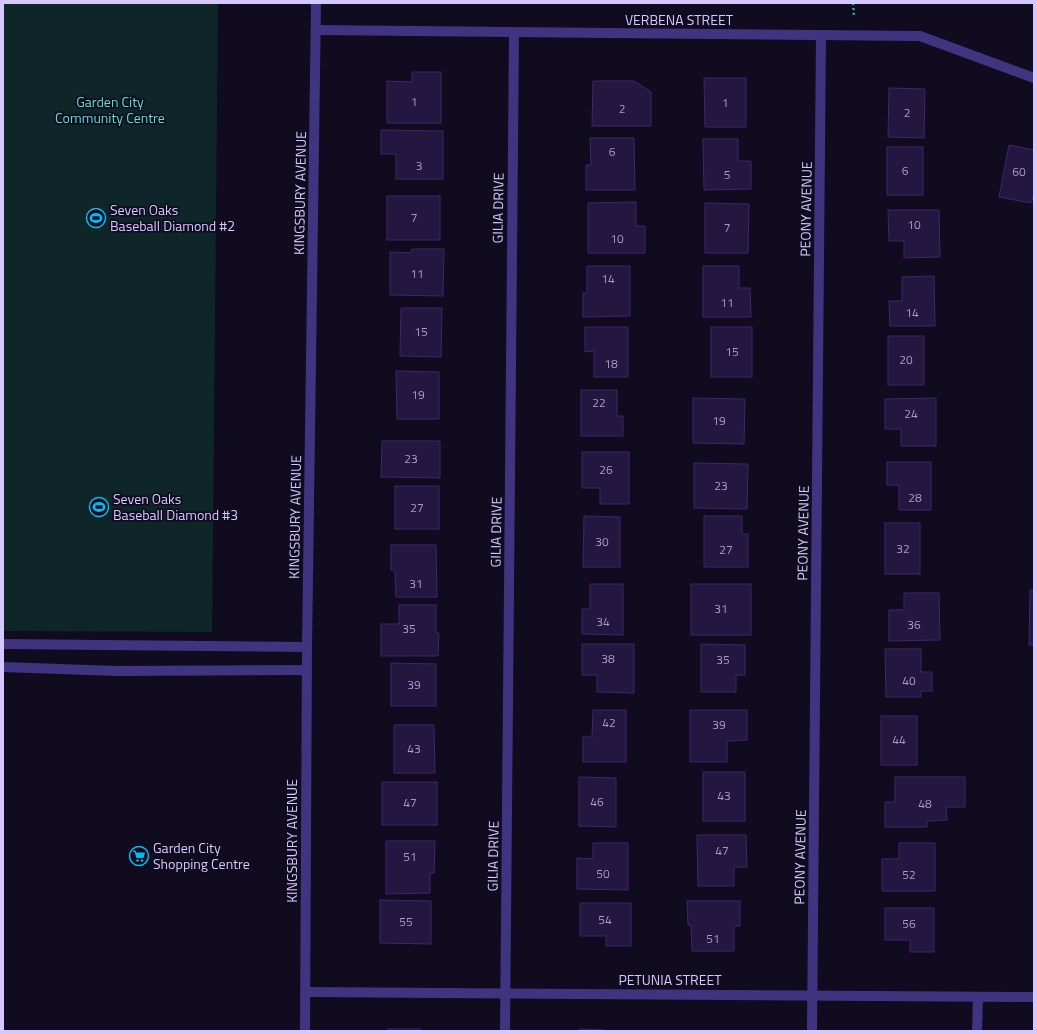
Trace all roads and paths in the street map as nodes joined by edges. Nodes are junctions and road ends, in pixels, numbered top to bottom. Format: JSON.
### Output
{"nodes":[{"id":1,"x":316,"y":3,"type":"edge"},
{"id":2,"x":316,"y":30,"type":"junction"},
{"id":3,"x":514,"y":33,"type":"junction"},
{"id":4,"x":821,"y":35,"type":"junction"},
{"id":5,"x":1034,"y":78,"type":"edge"},
{"id":6,"x":3,"y":644,"type":"edge"},
{"id":7,"x":307,"y":647,"type":"junction"},
{"id":8,"x":3,"y":667,"type":"edge"},
{"id":9,"x":306,"y":670,"type":"junction"},
{"id":10,"x":306,"y":992,"type":"junction"},
{"id":11,"x":506,"y":993,"type":"junction"},
{"id":12,"x":813,"y":996,"type":"junction"},
{"id":13,"x":978,"y":997,"type":"junction"},
{"id":14,"x":1034,"y":997,"type":"edge"},
{"id":15,"x":305,"y":1031,"type":"edge"},
{"id":16,"x":505,"y":1031,"type":"edge"},
{"id":17,"x":812,"y":1031,"type":"edge"},
{"id":18,"x":978,"y":1031,"type":"edge"}],
"edges":[{"from":1,"to":2,"type":"street","name":"KINGSBURY AVENUE"},
{"from":2,"to":3,"type":"street","name":"VERBENA STREET"},
{"from":2,"to":7,"type":"street","name":"KINGSBURY AVENUE"},
{"from":3,"to":4,"type":"street","name":"VERBENA STREET"},
{"from":3,"to":11,"type":"street","name":"GILIA DRIVE"},
{"from":4,"to":5,"type":"street","name":"VERBENA STREET"},
{"from":4,"to":12,"type":"street","name":"PEONY AVENUE"},
{"from":6,"to":7,"type":"street"},
{"from":7,"to":9,"type":"street","name":"KINGSBURY AVENUE"},
{"from":8,"to":9,"type":"street"},
{"from":9,"to":10,"type":"street","name":"KINGSBURY AVENUE"},
{"from":10,"to":11,"type":"street","name":"PETUNIA STREET"},
{"from":10,"to":15,"type":"street","name":"KINGSBURY AVENUE"},
{"from":11,"to":12,"type":"street","name":"PETUNIA STREET"},
{"from":11,"to":16,"type":"street","name":"GILIA DRIVE"},
{"from":12,"to":13,"type":"street","name":"PETUNIA STREET"},
{"from":12,"to":17,"type":"street","name":"PEONY AVENUE"},
{"from":13,"to":14,"type":"street","name":"PETUNIA STREET"},
{"from":13,"to":18,"type":"street"}]}
